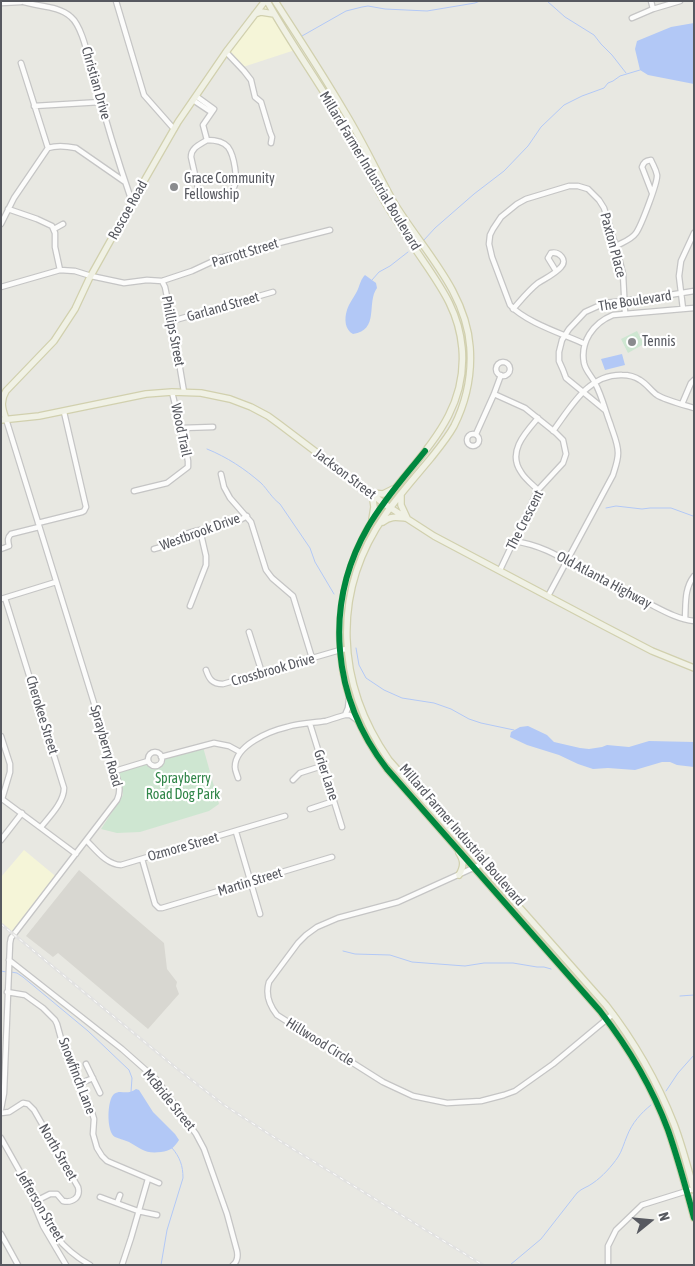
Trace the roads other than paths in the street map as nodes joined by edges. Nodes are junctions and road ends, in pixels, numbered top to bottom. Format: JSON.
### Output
{"nodes":[{"id":1,"x":116,"y":1,"type":"edge"},
{"id":2,"x":266,"y":1,"type":"edge"},
{"id":3,"x":275,"y":1,"type":"edge"},
{"id":4,"x":651,"y":1,"type":"edge"},
{"id":5,"x":680,"y":1,"type":"edge"},
{"id":6,"x":21,"y":2,"type":"edge"},
{"id":7,"x":1,"y":3,"type":"edge"},
{"id":8,"x":653,"y":9,"type":"junction"},
{"id":9,"x":255,"y":14,"type":"junction"},
{"id":10,"x":274,"y":14,"type":"junction"},
{"id":11,"x":632,"y":18,"type":"dead end"},
{"id":12,"x":226,"y":52,"type":"junction"},
{"id":13,"x":21,"y":63,"type":"dead end"},
{"id":14,"x":195,"y":98,"type":"junction"},
{"id":15,"x":101,"y":102,"type":"junction"},
{"id":16,"x":34,"y":106,"type":"junction"},
{"id":17,"x":174,"y":129,"type":"junction"},
{"id":18,"x":207,"y":140,"type":"junction"},
{"id":19,"x":272,"y":143,"type":"dead end"},
{"id":20,"x":48,"y":148,"type":"junction"},
{"id":21,"x":125,"y":182,"type":"junction"},
{"id":22,"x":652,"y":193,"type":"junction"},
{"id":23,"x":132,"y":202,"type":"junction"},
{"id":24,"x":8,"y":209,"type":"junction"},
{"id":25,"x":1,"y":224,"type":"edge"},
{"id":26,"x":63,"y":224,"type":"dead end"},
{"id":27,"x":54,"y":229,"type":"junction"},
{"id":28,"x":330,"y":230,"type":"dead end"},
{"id":29,"x":694,"y":233,"type":"edge"},
{"id":30,"x":616,"y":246,"type":"junction"},
{"id":31,"x":60,"y":270,"type":"junction"},
{"id":32,"x":556,"y":271,"type":"dead end"},
{"id":33,"x":91,"y":276,"type":"junction"},
{"id":34,"x":162,"y":281,"type":"junction"},
{"id":35,"x":1,"y":287,"type":"edge"},
{"id":36,"x":694,"y":291,"type":"edge"},
{"id":37,"x":274,"y":292,"type":"dead end"},
{"id":38,"x":681,"y":293,"type":"junction"},
{"id":39,"x":625,"y":300,"type":"junction"},
{"id":40,"x":513,"y":308,"type":"junction"},
{"id":41,"x":694,"y":308,"type":"edge"},
{"id":42,"x":683,"y":309,"type":"junction"},
{"id":43,"x":625,"y":313,"type":"junction"},
{"id":44,"x":172,"y":321,"type":"junction"},
{"id":45,"x":565,"y":334,"type":"junction"},
{"id":46,"x":585,"y":344,"type":"junction"},
{"id":47,"x":501,"y":375,"type":"dead end"},
{"id":48,"x":694,"y":380,"type":"edge"},
{"id":49,"x":595,"y":382,"type":"junction"},
{"id":50,"x":583,"y":391,"type":"junction"},
{"id":51,"x":172,"y":392,"type":"junction"},
{"id":52,"x":184,"y":392,"type":"junction"},
{"id":53,"x":494,"y":394,"type":"junction"},
{"id":54,"x":682,"y":404,"type":"junction"},
{"id":55,"x":694,"y":408,"type":"edge"},
{"id":56,"x":606,"y":410,"type":"junction"},
{"id":57,"x":64,"y":412,"type":"junction"},
{"id":58,"x":538,"y":418,"type":"junction"},
{"id":59,"x":3,"y":420,"type":"edge"},
{"id":60,"x":181,"y":428,"type":"junction"},
{"id":61,"x":214,"y":428,"type":"dead end"},
{"id":62,"x":553,"y":431,"type":"junction"},
{"id":63,"x":476,"y":434,"type":"dead end"},
{"id":64,"x":221,"y":474,"type":"dead end"},
{"id":65,"x":395,"y":488,"type":"junction"},
{"id":66,"x":538,"y":490,"type":"junction"},
{"id":67,"x":134,"y":492,"type":"dead end"},
{"id":68,"x":372,"y":493,"type":"junction"},
{"id":69,"x":401,"y":494,"type":"junction"},
{"id":70,"x":384,"y":503,"type":"junction"},
{"id":71,"x":390,"y":508,"type":"junction"},
{"id":72,"x":247,"y":516,"type":"junction"},
{"id":73,"x":406,"y":518,"type":"junction"},
{"id":74,"x":372,"y":520,"type":"junction"},
{"id":75,"x":379,"y":524,"type":"junction"},
{"id":76,"x":38,"y":525,"type":"junction"},
{"id":77,"x":200,"y":530,"type":"junction"},
{"id":78,"x":513,"y":541,"type":"junction"},
{"id":79,"x":1,"y":549,"type":"edge"},
{"id":80,"x":154,"y":549,"type":"dead end"},
{"id":81,"x":567,"y":560,"type":"junction"},
{"id":82,"x":500,"y":570,"type":"junction"},
{"id":83,"x":694,"y":576,"type":"edge"},
{"id":84,"x":56,"y":582,"type":"junction"},
{"id":85,"x":548,"y":596,"type":"junction"},
{"id":86,"x":3,"y":598,"type":"edge"},
{"id":87,"x":190,"y":606,"type":"dead end"},
{"id":88,"x":685,"y":619,"type":"junction"},
{"id":89,"x":694,"y":621,"type":"edge"},
{"id":90,"x":250,"y":632,"type":"dead end"},
{"id":91,"x":347,"y":649,"type":"junction"},
{"id":92,"x":340,"y":650,"type":"junction"},
{"id":93,"x":312,"y":658,"type":"junction"},
{"id":94,"x":694,"y":668,"type":"edge"},
{"id":95,"x":206,"y":670,"type":"dead end"},
{"id":96,"x":262,"y":673,"type":"junction"},
{"id":97,"x":349,"y":698,"type":"junction"},
{"id":98,"x":344,"y":715,"type":"junction"},
{"id":99,"x":357,"y":720,"type":"junction"},
{"id":100,"x":310,"y":724,"type":"junction"},
{"id":101,"x":1,"y":736,"type":"edge"},
{"id":102,"x":3,"y":751,"type":"edge"},
{"id":103,"x":240,"y":752,"type":"junction"},
{"id":104,"x":161,"y":757,"type":"junction"},
{"id":105,"x":148,"y":761,"type":"junction"},
{"id":106,"x":322,"y":766,"type":"junction"},
{"id":107,"x":115,"y":771,"type":"junction"},
{"id":108,"x":238,"y":778,"type":"dead end"},
{"id":109,"x":293,"y":780,"type":"dead end"},
{"id":110,"x":2,"y":799,"type":"edge"},
{"id":111,"x":334,"y":801,"type":"junction"},
{"id":112,"x":310,"y":809,"type":"dead end"},
{"id":113,"x":22,"y":813,"type":"junction"},
{"id":114,"x":286,"y":816,"type":"dead end"},
{"id":115,"x":41,"y":827,"type":"junction"},
{"id":116,"x":342,"y":827,"type":"dead end"},
{"id":117,"x":236,"y":832,"type":"junction"},
{"id":118,"x":1,"y":840,"type":"edge"},
{"id":119,"x":87,"y":841,"type":"junction"},
{"id":120,"x":452,"y":843,"type":"junction"},
{"id":121,"x":76,"y":854,"type":"junction"},
{"id":122,"x":332,"y":857,"type":"dead end"},
{"id":123,"x":142,"y":859,"type":"junction"},
{"id":124,"x":482,"y":864,"type":"junction"},
{"id":125,"x":475,"y":868,"type":"junction"},
{"id":126,"x":459,"y":875,"type":"junction"},
{"id":127,"x":250,"y":882,"type":"junction"},
{"id":128,"x":260,"y":914,"type":"dead end"},
{"id":129,"x":9,"y":960,"type":"junction"},
{"id":130,"x":7,"y":992,"type":"junction"},
{"id":131,"x":613,"y":1014,"type":"junction"},
{"id":132,"x":606,"y":1019,"type":"junction"},
{"id":133,"x":86,"y":1064,"type":"dead end"},
{"id":134,"x":93,"y":1078,"type":"junction"},
{"id":135,"x":80,"y":1084,"type":"junction"},
{"id":136,"x":100,"y":1093,"type":"dead end"},
{"id":137,"x":1,"y":1109,"type":"edge"},
{"id":138,"x":1,"y":1113,"type":"edge"},
{"id":139,"x":1,"y":1138,"type":"edge"},
{"id":140,"x":3,"y":1146,"type":"edge"},
{"id":141,"x":148,"y":1179,"type":"junction"},
{"id":142,"x":159,"y":1183,"type":"dead end"},
{"id":143,"x":694,"y":1190,"type":"edge"},
{"id":144,"x":686,"y":1191,"type":"junction"},
{"id":145,"x":120,"y":1195,"type":"dead end"},
{"id":146,"x":100,"y":1197,"type":"dead end"},
{"id":147,"x":36,"y":1201,"type":"junction"},
{"id":148,"x":117,"y":1204,"type":"junction"},
{"id":149,"x":138,"y":1211,"type":"junction"},
{"id":150,"x":157,"y":1215,"type":"dead end"},
{"id":151,"x":694,"y":1218,"type":"edge"},
{"id":152,"x":1,"y":1234,"type":"edge"},
{"id":153,"x":18,"y":1265,"type":"edge"},
{"id":154,"x":66,"y":1265,"type":"edge"},
{"id":155,"x":90,"y":1265,"type":"edge"},
{"id":156,"x":122,"y":1265,"type":"edge"},
{"id":157,"x":233,"y":1265,"type":"edge"},
{"id":158,"x":608,"y":1265,"type":"edge"}],
"edges":[{"from":1,"to":17,"type":"street"},
{"from":2,"to":9,"type":"main road","name":"Roscoe Road"},
{"from":2,"to":10,"type":"main road","name":"Millard Farmer Industrial Boulevard"},
{"from":3,"to":69,"type":"main road","name":"Millard Farmer Industrial Boulevard"},
{"from":4,"to":8,"type":"street"},
{"from":5,"to":8,"type":"street"},
{"from":6,"to":7,"type":"street","name":"Christian Drive"},
{"from":6,"to":15,"type":"street","name":"Christian Drive"},
{"from":8,"to":11,"type":"street"},
{"from":9,"to":10,"type":"main road"},
{"from":9,"to":12,"type":"main road","name":"Roscoe Road"},
{"from":10,"to":65,"type":"main road","name":"Millard Farmer Industrial Boulevard"},
{"from":12,"to":14,"type":"main road","name":"Roscoe Road"},
{"from":12,"to":19,"type":"street"},
{"from":13,"to":16,"type":"street"},
{"from":14,"to":17,"type":"main road","name":"Roscoe Road"},
{"from":14,"to":18,"type":"street"},
{"from":15,"to":16,"type":"street"},
{"from":15,"to":21,"type":"street","name":"Christian Drive"},
{"from":16,"to":20,"type":"street"},
{"from":17,"to":23,"type":"main road","name":"Roscoe Road"},
{"from":18,"to":18,"type":"street"},
{"from":20,"to":21,"type":"street"},
{"from":20,"to":24,"type":"street"},
{"from":21,"to":23,"type":"street","name":"Christian Drive"},
{"from":22,"to":22,"type":"street"},
{"from":22,"to":30,"type":"street"},
{"from":23,"to":33,"type":"main road","name":"Roscoe Road"},
{"from":24,"to":25,"type":"street"},
{"from":24,"to":27,"type":"street"},
{"from":26,"to":27,"type":"street"},
{"from":27,"to":31,"type":"street"},
{"from":28,"to":34,"type":"street","name":"Parrott Street"},
{"from":29,"to":38,"type":"street"},
{"from":30,"to":39,"type":"street","name":"Paxton Place"},
{"from":30,"to":40,"type":"street","name":"Paxton Place"},
{"from":31,"to":33,"type":"street","name":"Phillips Street"},
{"from":31,"to":35,"type":"street"},
{"from":32,"to":40,"type":"street"},
{"from":33,"to":34,"type":"street","name":"Phillips Street"},
{"from":33,"to":59,"type":"main road","name":"Roscoe Road"},
{"from":34,"to":44,"type":"street","name":"Phillips Street"},
{"from":36,"to":38,"type":"street","name":"The Boulevard"},
{"from":37,"to":44,"type":"street","name":"Garland Street"},
{"from":38,"to":39,"type":"street","name":"The Boulevard"},
{"from":38,"to":42,"type":"street"},
{"from":39,"to":43,"type":"street","name":"Paxton Place"},
{"from":39,"to":45,"type":"street","name":"The Boulevard"},
{"from":40,"to":45,"type":"street"},
{"from":41,"to":42,"type":"street","name":"The Boulevard"},
{"from":42,"to":43,"type":"street","name":"The Boulevard"},
{"from":43,"to":46,"type":"street","name":"The Boulevard"},
{"from":44,"to":52,"type":"street","name":"Phillips Street"},
{"from":45,"to":46,"type":"street"},
{"from":45,"to":50,"type":"street","name":"The Boulevard"},
{"from":46,"to":49,"type":"street"},
{"from":47,"to":53,"type":"street"},
{"from":48,"to":54,"type":"street"},
{"from":49,"to":50,"type":"street"},
{"from":49,"to":54,"type":"street"},
{"from":49,"to":56,"type":"street"},
{"from":50,"to":56,"type":"street","name":"The Boulevard"},
{"from":50,"to":62,"type":"street"},
{"from":51,"to":52,"type":"main road","name":"Jackson Street"},
{"from":51,"to":57,"type":"main road","name":"Jackson Street"},
{"from":51,"to":60,"type":"street","name":"Wood Trail"},
{"from":52,"to":68,"type":"main road","name":"Jackson Street"},
{"from":53,"to":58,"type":"street","name":"The Crescent"},
{"from":53,"to":63,"type":"street"},
{"from":54,"to":55,"type":"street"},
{"from":56,"to":81,"type":"street"},
{"from":57,"to":59,"type":"main road","name":"Jackson Street"},
{"from":57,"to":76,"type":"street"},
{"from":58,"to":62,"type":"street","name":"The Crescent"},
{"from":58,"to":66,"type":"street"},
{"from":59,"to":76,"type":"street","name":"Sprayberry Road"},
{"from":60,"to":61,"type":"street"},
{"from":60,"to":67,"type":"street","name":"Wood Trail"},
{"from":62,"to":66,"type":"street","name":"The Crescent"},
{"from":64,"to":72,"type":"street"},
{"from":65,"to":68,"type":"main road"},
{"from":65,"to":70,"type":"main road","name":"Millard Farmer Industrial Boulevard"},
{"from":66,"to":78,"type":"street","name":"The Crescent"},
{"from":68,"to":70,"type":"main road","name":"Jackson Street"},
{"from":68,"to":74,"type":"main road"},
{"from":69,"to":71,"type":"main road","name":"Millard Farmer Industrial Boulevard"},
{"from":69,"to":73,"type":"main road"},
{"from":70,"to":71,"type":"main road","name":"Jackson Street"},
{"from":70,"to":74,"type":"main road","name":"Millard Farmer Industrial Boulevard"},
{"from":71,"to":73,"type":"main road","name":"Jackson Street"},
{"from":71,"to":75,"type":"main road","name":"Millard Farmer Industrial Boulevard"},
{"from":72,"to":77,"type":"street","name":"Westbrook Drive"},
{"from":72,"to":93,"type":"street"},
{"from":73,"to":75,"type":"main road"},
{"from":73,"to":82,"type":"main road","name":"Jackson Street"},
{"from":74,"to":92,"type":"main road","name":"Millard Farmer Industrial Boulevard"},
{"from":75,"to":91,"type":"main road","name":"Millard Farmer Industrial Boulevard"},
{"from":76,"to":79,"type":"street"},
{"from":76,"to":84,"type":"street","name":"Sprayberry Road"},
{"from":77,"to":80,"type":"street","name":"Westbrook Drive"},
{"from":77,"to":87,"type":"street"},
{"from":78,"to":81,"type":"street","name":"Old Atlanta Highway"},
{"from":78,"to":82,"type":"street","name":"The Crescent"},
{"from":81,"to":85,"type":"street"},
{"from":81,"to":88,"type":"street","name":"Old Atlanta Highway"},
{"from":82,"to":85,"type":"main road","name":"Jackson Street"},
{"from":83,"to":88,"type":"street"},
{"from":84,"to":86,"type":"street"},
{"from":84,"to":107,"type":"street","name":"Sprayberry Road"},
{"from":85,"to":94,"type":"main road","name":"Jackson Street"},
{"from":86,"to":115,"type":"street","name":"Cherokee Street"},
{"from":88,"to":89,"type":"street","name":"Old Atlanta Highway"},
{"from":90,"to":96,"type":"street"},
{"from":91,"to":92,"type":"street","name":"Crossbrook Drive"},
{"from":91,"to":124,"type":"main road","name":"Millard Farmer Industrial Boulevard"},
{"from":92,"to":93,"type":"street","name":"Crossbrook Drive"},
{"from":92,"to":97,"type":"main road","name":"Millard Farmer Industrial Boulevard"},
{"from":93,"to":96,"type":"street","name":"Crossbrook Drive"},
{"from":95,"to":96,"type":"street","name":"Crossbrook Drive"},
{"from":97,"to":98,"type":"street"},
{"from":97,"to":99,"type":"main road","name":"Millard Farmer Industrial Boulevard"},
{"from":98,"to":99,"type":"street"},
{"from":98,"to":100,"type":"street"},
{"from":99,"to":120,"type":"main road","name":"Millard Farmer Industrial Boulevard"},
{"from":100,"to":103,"type":"street"},
{"from":100,"to":106,"type":"street","name":"Grier Lane"},
{"from":101,"to":102,"type":"street"},
{"from":102,"to":110,"type":"street"},
{"from":103,"to":104,"type":"street"},
{"from":103,"to":108,"type":"street"},
{"from":104,"to":105,"type":"street"},
{"from":104,"to":105,"type":"street"},
{"from":105,"to":107,"type":"street"},
{"from":106,"to":109,"type":"street"},
{"from":106,"to":111,"type":"street","name":"Grier Lane"},
{"from":107,"to":119,"type":"street","name":"Sprayberry Road"},
{"from":110,"to":113,"type":"street"},
{"from":111,"to":112,"type":"street"},
{"from":111,"to":116,"type":"street","name":"Grier Lane"},
{"from":113,"to":115,"type":"street"},
{"from":113,"to":118,"type":"street"},
{"from":114,"to":117,"type":"street","name":"Ozmore Street"},
{"from":115,"to":121,"type":"street"},
{"from":117,"to":123,"type":"street","name":"Ozmore Street"},
{"from":117,"to":127,"type":"street"},
{"from":119,"to":121,"type":"street","name":"Sprayberry Road"},
{"from":119,"to":123,"type":"street","name":"Ozmore Street"},
{"from":120,"to":125,"type":"main road","name":"Millard Farmer Industrial Boulevard"},
{"from":120,"to":126,"type":"main road"},
{"from":121,"to":129,"type":"street","name":"Sprayberry Road"},
{"from":122,"to":127,"type":"street","name":"Martin Street"},
{"from":123,"to":127,"type":"street","name":"Martin Street"},
{"from":124,"to":125,"type":"street","name":"Hillwood Circle"},
{"from":124,"to":131,"type":"main road","name":"Millard Farmer Industrial Boulevard"},
{"from":125,"to":126,"type":"street","name":"Hillwood Circle"},
{"from":125,"to":132,"type":"main road","name":"Millard Farmer Industrial Boulevard"},
{"from":126,"to":132,"type":"street","name":"Hillwood Circle"},
{"from":127,"to":128,"type":"street"},
{"from":129,"to":130,"type":"street","name":"Sprayberry Road"},
{"from":129,"to":157,"type":"street","name":"McBride Street"},
{"from":130,"to":135,"type":"street","name":"Snowfinch Lane"},
{"from":130,"to":137,"type":"street","name":"Sprayberry Road"},
{"from":131,"to":132,"type":"street","name":"Hillwood Circle"},
{"from":131,"to":143,"type":"main road","name":"Millard Farmer Industrial Boulevard"},
{"from":132,"to":144,"type":"main road","name":"Millard Farmer Industrial Boulevard"},
{"from":133,"to":134,"type":"street"},
{"from":134,"to":135,"type":"street"},
{"from":134,"to":136,"type":"street"},
{"from":135,"to":141,"type":"street","name":"Snowfinch Lane"},
{"from":138,"to":147,"type":"street","name":"North Street"},
{"from":139,"to":140,"type":"street","name":"Jefferson Street"},
{"from":140,"to":147,"type":"street","name":"Jefferson Street"},
{"from":141,"to":142,"type":"street","name":"Snowfinch Lane"},
{"from":141,"to":149,"type":"street"},
{"from":143,"to":144,"type":"street"},
{"from":144,"to":151,"type":"main road","name":"Millard Farmer Industrial Boulevard"},
{"from":144,"to":158,"type":"street"},
{"from":145,"to":148,"type":"street"},
{"from":146,"to":148,"type":"street"},
{"from":147,"to":154,"type":"street"},
{"from":147,"to":155,"type":"street","name":"Jefferson Street"},
{"from":148,"to":149,"type":"street"},
{"from":149,"to":150,"type":"street"},
{"from":149,"to":156,"type":"street"},
{"from":152,"to":153,"type":"street"}]}
